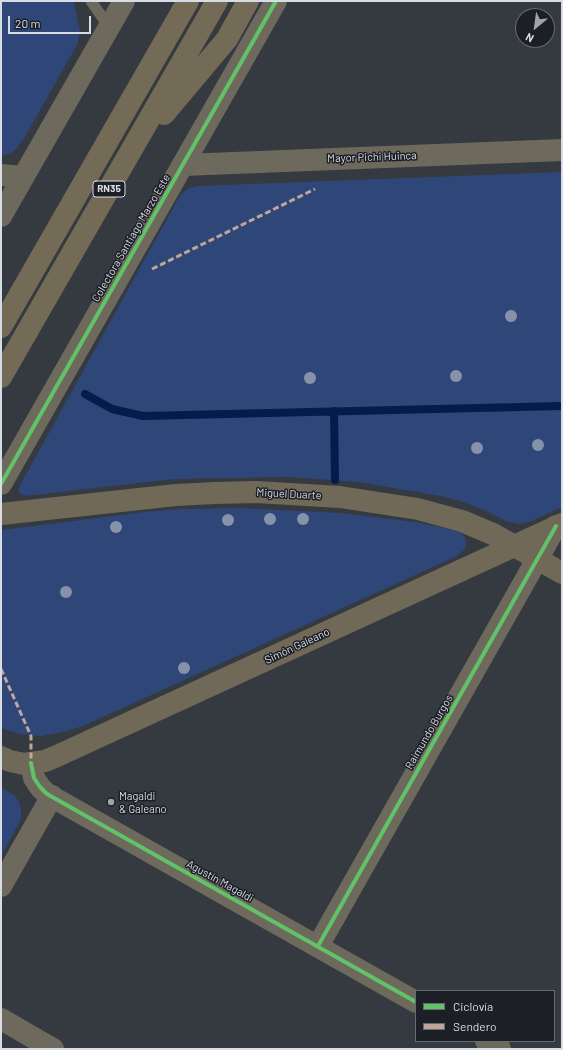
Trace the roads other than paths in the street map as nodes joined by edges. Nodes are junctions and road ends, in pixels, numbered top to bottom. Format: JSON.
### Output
{"nodes":[{"id":1,"x":91,"y":1,"type":"edge"},
{"id":2,"x":124,"y":1,"type":"edge"},
{"id":3,"x":188,"y":1,"type":"edge"},
{"id":4,"x":218,"y":1,"type":"edge"},
{"id":5,"x":248,"y":1,"type":"edge"},
{"id":6,"x":276,"y":1,"type":"edge"},
{"id":7,"x":109,"y":27,"type":"junction"},
{"id":8,"x":562,"y":150,"type":"edge"},
{"id":9,"x":129,"y":154,"type":"junction"},
{"id":10,"x":183,"y":164,"type":"junction"},
{"id":11,"x":1,"y":175,"type":"edge"},
{"id":12,"x":23,"y":177,"type":"junction"},
{"id":13,"x":1,"y":216,"type":"edge"},
{"id":14,"x":1,"y":327,"type":"edge"},
{"id":15,"x":1,"y":377,"type":"edge"},
{"id":16,"x":1,"y":484,"type":"edge"},
{"id":17,"x":1,"y":514,"type":"edge"},
{"id":18,"x":559,"y":525,"type":"edge"},
{"id":19,"x":514,"y":546,"type":"junction"},
{"id":20,"x":538,"y":559,"type":"junction"},
{"id":21,"x":562,"y":573,"type":"edge"},
{"id":22,"x":1,"y":757,"type":"edge"},
{"id":23,"x":31,"y":763,"type":"junction"},
{"id":24,"x":52,"y":796,"type":"junction"},
{"id":25,"x":1,"y":886,"type":"edge"},
{"id":26,"x":318,"y":946,"type":"junction"},
{"id":27,"x":415,"y":1001,"type":"edge"},
{"id":28,"x":1,"y":1019,"type":"edge"},
{"id":29,"x":53,"y":1049,"type":"edge"}],
"edges":[{"from":1,"to":7,"type":"lane"},
{"from":2,"to":7,"type":"street"},
{"from":3,"to":14,"type":"highway","number":"RN35"},
{"from":4,"to":9,"type":"highway","number":"RN35"},
{"from":5,"to":9,"type":"highway"},
{"from":6,"to":10,"type":"street","name":"Colectora Santiago Marzo Este"},
{"from":7,"to":12,"type":"street"},
{"from":8,"to":10,"type":"street","name":"Mayor Pichi Huinca"},
{"from":9,"to":15,"type":"highway","number":"RN35"},
{"from":10,"to":16,"type":"street","name":"Colectora Santiago Marzo Este"},
{"from":11,"to":12,"type":"street"},
{"from":12,"to":13,"type":"street"},
{"from":17,"to":19,"type":"main road","name":"Miguel Duarte"},
{"from":18,"to":19,"type":"main road","name":"Simón Galeano"},
{"from":18,"to":20,"type":"street","name":"Raimundo Burgos"},
{"from":19,"to":20,"type":"main road","name":"Miguel Duarte"},
{"from":19,"to":23,"type":"main road","name":"Simón Galeano"},
{"from":20,"to":21,"type":"main road","name":"Miguel Duarte"},
{"from":20,"to":26,"type":"street","name":"Raimundo Burgos"},
{"from":22,"to":23,"type":"main road"},
{"from":23,"to":24,"type":"street","name":"Agustín Magaldi"},
{"from":24,"to":25,"type":"street"},
{"from":24,"to":26,"type":"street","name":"Agustín Magaldi"},
{"from":26,"to":27,"type":"street","name":"Agustín Magaldi"},
{"from":28,"to":29,"type":"street"}]}
